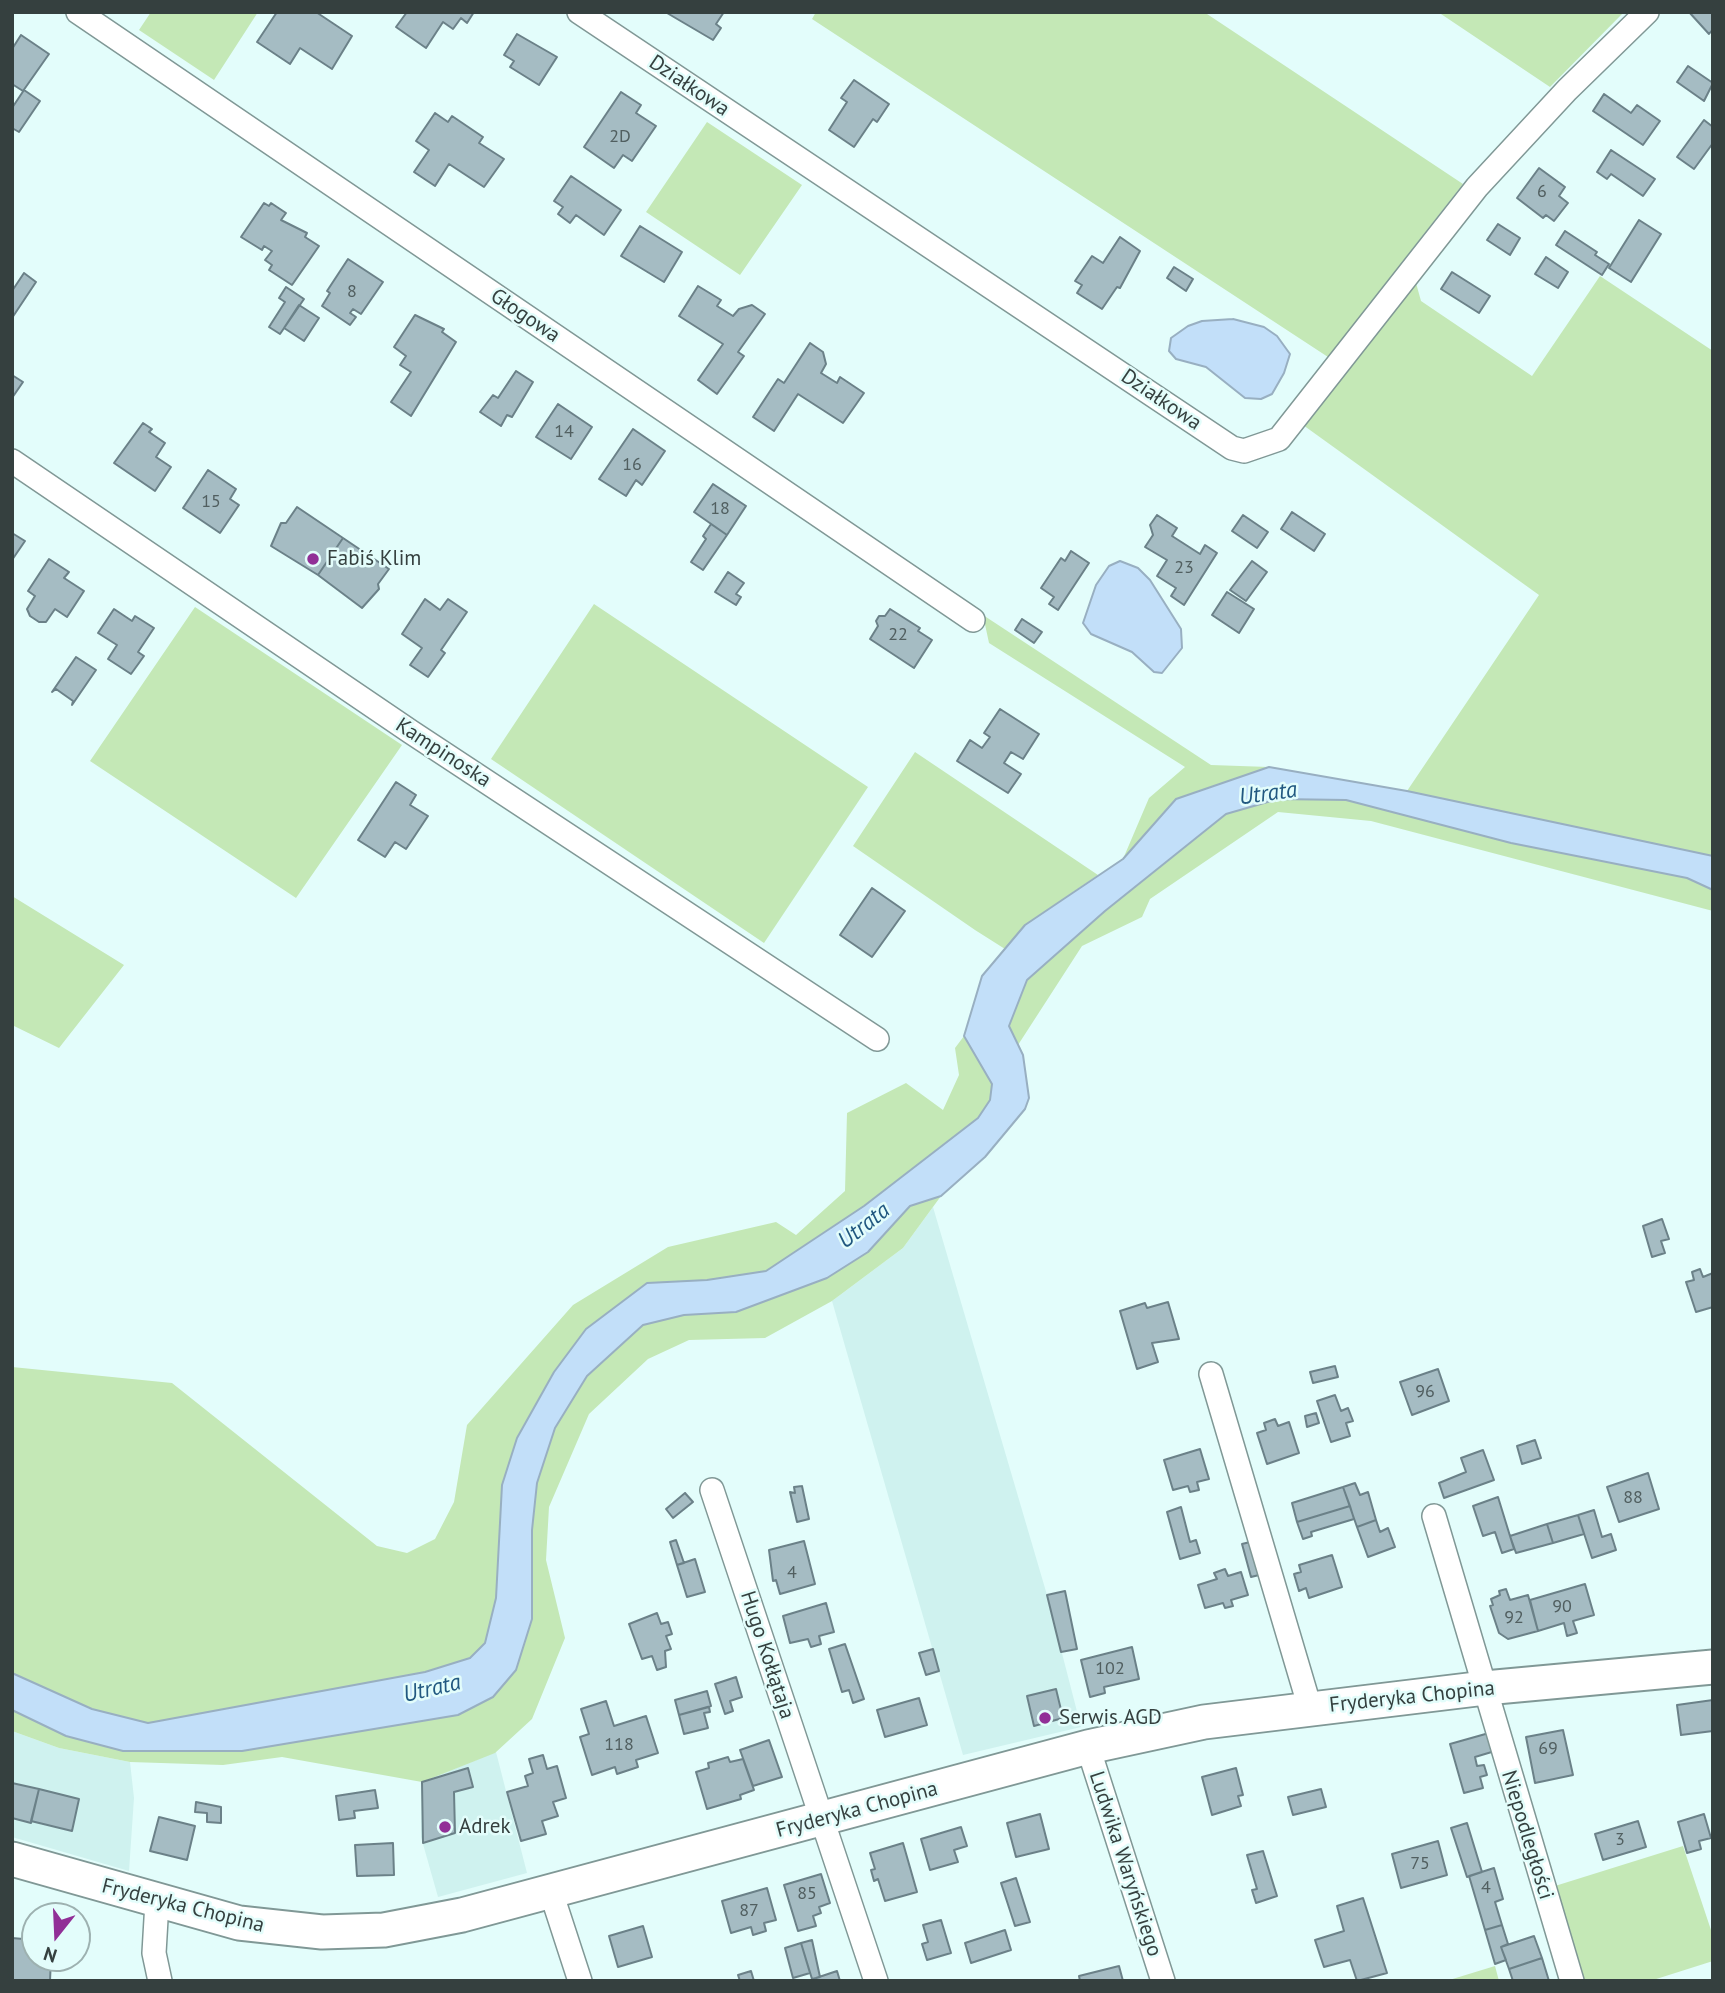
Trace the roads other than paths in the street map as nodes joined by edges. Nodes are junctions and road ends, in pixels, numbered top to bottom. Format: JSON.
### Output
{"nodes":[{"id":1,"x":78,"y":12,"type":"edge"},
{"id":2,"x":579,"y":12,"type":"edge"},
{"id":3,"x":1647,"y":12,"type":"edge"},
{"id":4,"x":12,"y":461,"type":"edge"},
{"id":5,"x":973,"y":620,"type":"dead end"},
{"id":6,"x":877,"y":1039,"type":"dead end"},
{"id":7,"x":1211,"y":1374,"type":"dead end"},
{"id":8,"x":712,"y":1490,"type":"dead end"},
{"id":9,"x":1434,"y":1516,"type":"dead end"},
{"id":10,"x":1713,"y":1667,"type":"edge"},
{"id":11,"x":1485,"y":1688,"type":"junction"},
{"id":12,"x":1310,"y":1708,"type":"junction"},
{"id":13,"x":1088,"y":1747,"type":"junction"},
{"id":14,"x":824,"y":1820,"type":"junction"},
{"id":15,"x":12,"y":1859,"type":"edge"},
{"id":16,"x":551,"y":1892,"type":"junction"},
{"id":17,"x":157,"y":1902,"type":"junction"},
{"id":18,"x":160,"y":1981,"type":"edge"},
{"id":19,"x":580,"y":1981,"type":"edge"},
{"id":20,"x":876,"y":1981,"type":"edge"},
{"id":21,"x":1163,"y":1981,"type":"edge"},
{"id":22,"x":1572,"y":1981,"type":"edge"}],
"edges":[{"from":1,"to":5,"type":"street","name":"Głogowa"},
{"from":2,"to":3,"type":"street","name":"Działkowa"},
{"from":4,"to":6,"type":"street","name":"Kampinoska"},
{"from":7,"to":12,"type":"street"},
{"from":8,"to":14,"type":"street","name":"Hugo Kołłątaja"},
{"from":9,"to":11,"type":"street","name":"Niepodległości"},
{"from":10,"to":11,"type":"main road","name":"Fryderyka Chopina"},
{"from":11,"to":12,"type":"main road","name":"Fryderyka Chopina"},
{"from":11,"to":22,"type":"street","name":"Niepodległości"},
{"from":12,"to":13,"type":"main road","name":"Fryderyka Chopina"},
{"from":13,"to":14,"type":"main road","name":"Fryderyka Chopina"},
{"from":13,"to":21,"type":"street","name":"Ludwika Waryńskiego"},
{"from":14,"to":16,"type":"main road","name":"Fryderyka Chopina"},
{"from":14,"to":20,"type":"street","name":"Hugo Kołłątaja"},
{"from":15,"to":17,"type":"main road","name":"Fryderyka Chopina"},
{"from":16,"to":17,"type":"main road","name":"Fryderyka Chopina"},
{"from":16,"to":19,"type":"street"},
{"from":17,"to":18,"type":"street"}]}
